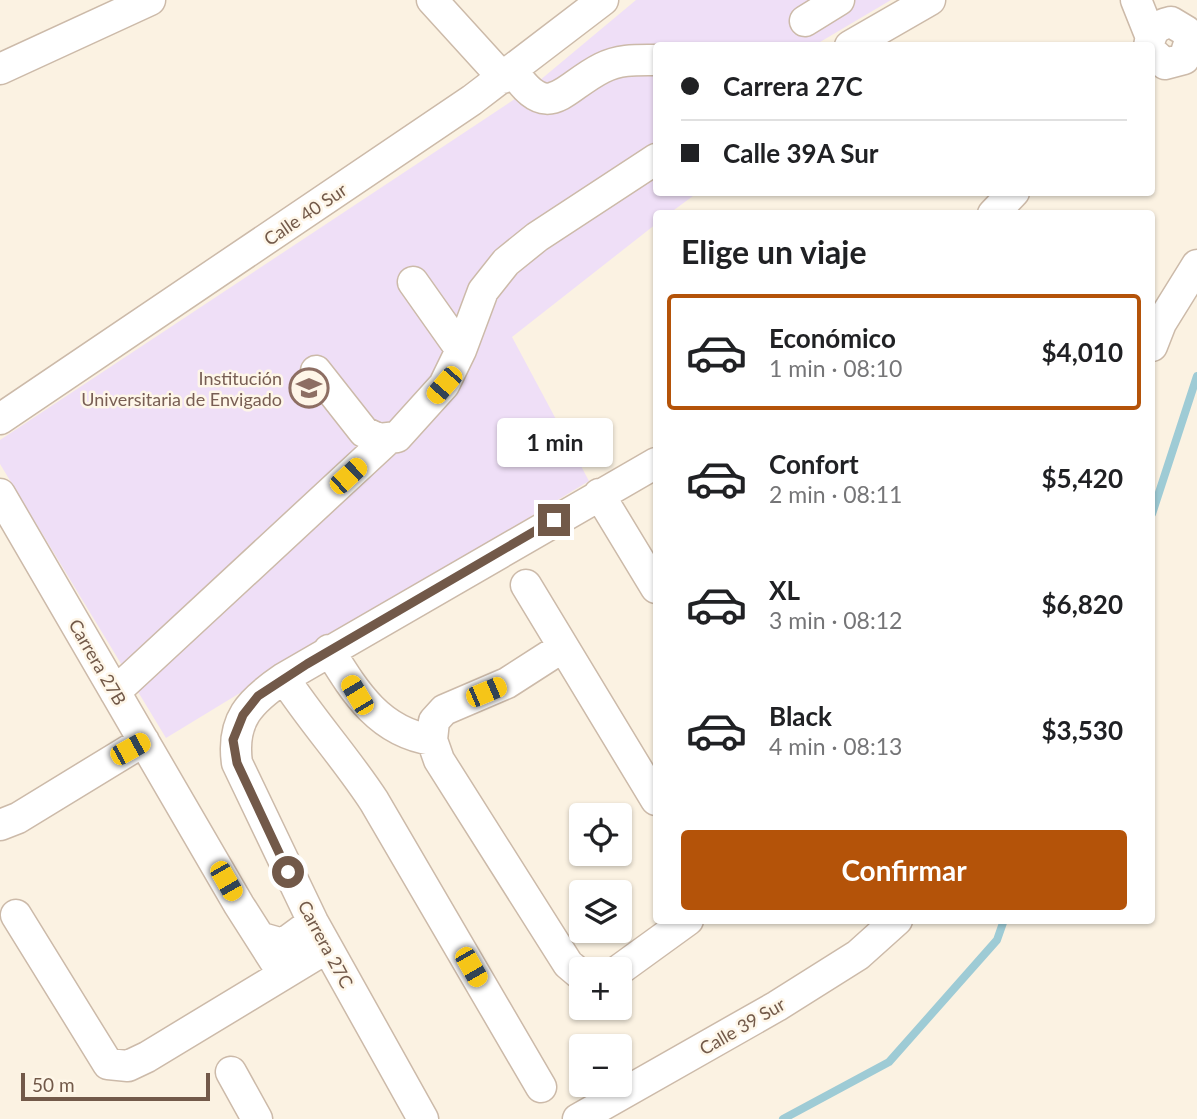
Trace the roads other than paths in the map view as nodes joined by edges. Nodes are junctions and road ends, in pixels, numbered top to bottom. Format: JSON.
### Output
{"nodes":[{"id":1,"x":150,"y":0,"type":"edge"},
{"id":2,"x":432,"y":0,"type":"edge"},
{"id":3,"x":603,"y":0,"type":"edge"},
{"id":4,"x":839,"y":0,"type":"edge"},
{"id":5,"x":930,"y":0,"type":"edge"},
{"id":6,"x":1136,"y":0,"type":"edge"},
{"id":7,"x":805,"y":21,"type":"dead end"},
{"id":8,"x":1165,"y":39,"type":"edge"},
{"id":9,"x":857,"y":42,"type":"edge"},
{"id":10,"x":653,"y":60,"type":"edge"},
{"id":11,"x":0,"y":69,"type":"edge"},
{"id":12,"x":508,"y":74,"type":"junction"},
{"id":13,"x":653,"y":161,"type":"edge"},
{"id":14,"x":1010,"y":196,"type":"edge"},
{"id":15,"x":997,"y":210,"type":"edge"},
{"id":16,"x":1197,"y":265,"type":"edge"},
{"id":17,"x":412,"y":282,"type":"dead end"},
{"id":18,"x":1155,"y":338,"type":"edge"},
{"id":19,"x":461,"y":350,"type":"junction"},
{"id":20,"x":316,"y":371,"type":"dead end"},
{"id":21,"x":0,"y":419,"type":"edge"},
{"id":22,"x":388,"y":439,"type":"junction"},
{"id":23,"x":653,"y":465,"type":"edge"},
{"id":24,"x":0,"y":494,"type":"edge"},
{"id":25,"x":599,"y":494,"type":"junction"},
{"id":26,"x":653,"y":583,"type":"edge"},
{"id":27,"x":527,"y":585,"type":"dead end"},
{"id":28,"x":564,"y":646,"type":"junction"},
{"id":29,"x":329,"y":650,"type":"junction"},
{"id":30,"x":284,"y":678,"type":"junction"},
{"id":31,"x":115,"y":692,"type":"junction"},
{"id":32,"x":432,"y":740,"type":"junction"},
{"id":33,"x":144,"y":741,"type":"junction"},
{"id":34,"x":653,"y":795,"type":"edge"},
{"id":35,"x":0,"y":825,"type":"edge"},
{"id":36,"x":16,"y":915,"type":"dead end"},
{"id":37,"x":682,"y":924,"type":"edge"},
{"id":38,"x":893,"y":924,"type":"edge"},
{"id":39,"x":320,"y":935,"type":"junction"},
{"id":40,"x":262,"y":938,"type":"junction"},
{"id":41,"x":632,"y":961,"type":"edge"},
{"id":42,"x":569,"y":965,"type":"edge"},
{"id":43,"x":283,"y":974,"type":"junction"},
{"id":44,"x":232,"y":1072,"type":"dead end"},
{"id":45,"x":541,"y":1087,"type":"dead end"},
{"id":46,"x":257,"y":1119,"type":"edge"},
{"id":47,"x":423,"y":1119,"type":"edge"},
{"id":48,"x":578,"y":1119,"type":"edge"}],
"edges":[{"from":1,"to":11,"type":"street"},
{"from":2,"to":12,"type":"street"},
{"from":3,"to":12,"type":"street","name":"Calle 40 Sur"},
{"from":4,"to":7,"type":"street"},
{"from":5,"to":9,"type":"street"},
{"from":6,"to":8,"type":"street"},
{"from":10,"to":12,"type":"street"},
{"from":12,"to":21,"type":"street","name":"Calle 40 Sur"},
{"from":13,"to":19,"type":"street"},
{"from":14,"to":15,"type":"street"},
{"from":16,"to":18,"type":"street"},
{"from":17,"to":19,"type":"street"},
{"from":19,"to":22,"type":"street"},
{"from":20,"to":22,"type":"street"},
{"from":22,"to":31,"type":"street"},
{"from":23,"to":25,"type":"street"},
{"from":24,"to":31,"type":"street","name":"Carrera 27B"},
{"from":25,"to":26,"type":"street"},
{"from":25,"to":29,"type":"street"},
{"from":27,"to":28,"type":"street"},
{"from":28,"to":32,"type":"street"},
{"from":28,"to":34,"type":"street"},
{"from":29,"to":30,"type":"street"},
{"from":29,"to":32,"type":"street"},
{"from":30,"to":39,"type":"street","name":"Carrera 27C"},
{"from":30,"to":45,"type":"street"},
{"from":31,"to":33,"type":"street","name":"Carrera 27B"},
{"from":32,"to":42,"type":"street"},
{"from":33,"to":35,"type":"street"},
{"from":33,"to":40,"type":"street","name":"Carrera 27B"},
{"from":36,"to":43,"type":"street"},
{"from":37,"to":41,"type":"street"},
{"from":38,"to":48,"type":"street","name":"Calle 39 Sur"},
{"from":39,"to":40,"type":"street"},
{"from":39,"to":43,"type":"street"},
{"from":39,"to":47,"type":"street","name":"Carrera 27C"},
{"from":40,"to":43,"type":"street","name":"Carrera 27B"},
{"from":44,"to":46,"type":"street"}]}
